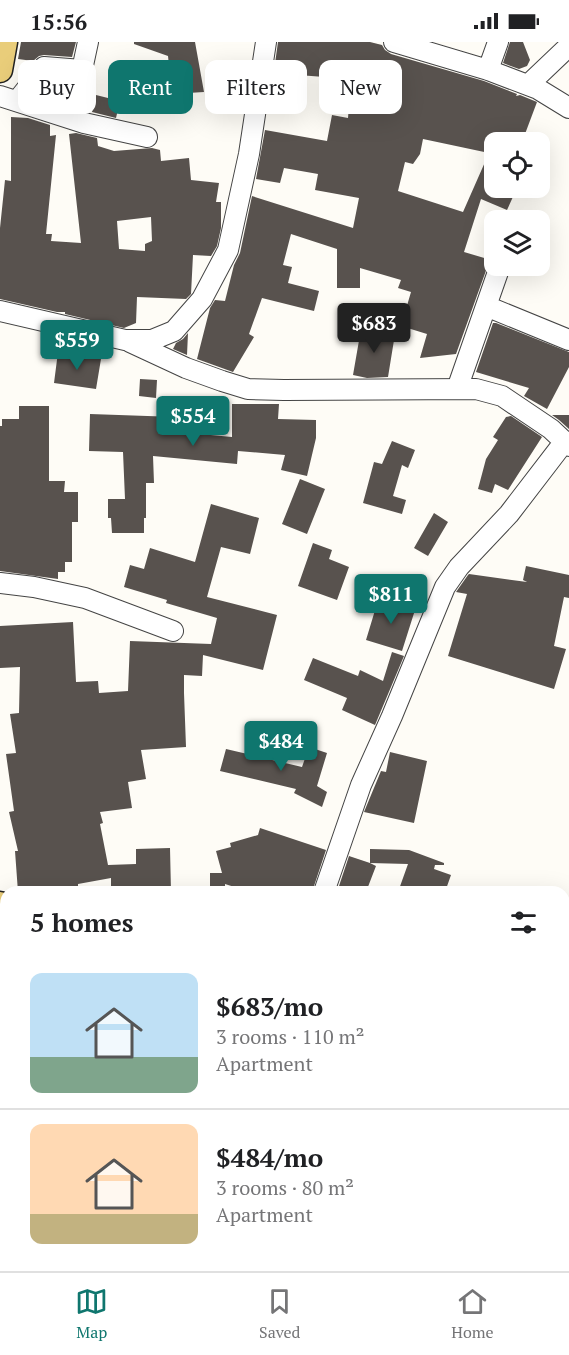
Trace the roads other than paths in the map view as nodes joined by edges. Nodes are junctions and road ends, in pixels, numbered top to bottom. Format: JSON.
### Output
{"nodes":[{"id":1,"x":5,"y":42,"type":"edge"},
{"id":2,"x":88,"y":42,"type":"edge"},
{"id":3,"x":266,"y":42,"type":"edge"},
{"id":4,"x":394,"y":42,"type":"edge"},
{"id":5,"x":498,"y":42,"type":"edge"},
{"id":6,"x":569,"y":46,"type":"edge"},
{"id":7,"x":0,"y":70,"type":"edge"},
{"id":8,"x":488,"y":70,"type":"junction"},
{"id":9,"x":528,"y":85,"type":"junction"},
{"id":10,"x":9,"y":98,"type":"edge"},
{"id":11,"x":569,"y":108,"type":"edge"},
{"id":12,"x":147,"y":137,"type":"dead end"},
{"id":13,"x":497,"y":276,"type":"edge"},
{"id":14,"x":486,"y":306,"type":"junction"},
{"id":15,"x":0,"y":311,"type":"edge"},
{"id":16,"x":125,"y":340,"type":"junction"},
{"id":17,"x":569,"y":340,"type":"edge"},
{"id":18,"x":457,"y":389,"type":"junction"},
{"id":19,"x":567,"y":443,"type":"edge"},
{"id":20,"x":0,"y":583,"type":"edge"},
{"id":21,"x":174,"y":631,"type":"dead end"},
{"id":22,"x":326,"y":886,"type":"edge"}],
"edges":[{"from":1,"to":7,"type":"main road"},
{"from":2,"to":10,"type":"street"},
{"from":3,"to":16,"type":"street"},
{"from":4,"to":8,"type":"street"},
{"from":5,"to":8,"type":"street"},
{"from":6,"to":9,"type":"street"},
{"from":8,"to":9,"type":"street"},
{"from":9,"to":11,"type":"street"},
{"from":10,"to":12,"type":"street"},
{"from":13,"to":14,"type":"street"},
{"from":14,"to":17,"type":"street"},
{"from":14,"to":18,"type":"street"},
{"from":15,"to":16,"type":"street"},
{"from":16,"to":18,"type":"street"},
{"from":18,"to":19,"type":"street"},
{"from":19,"to":22,"type":"street"},
{"from":20,"to":21,"type":"street"}]}
